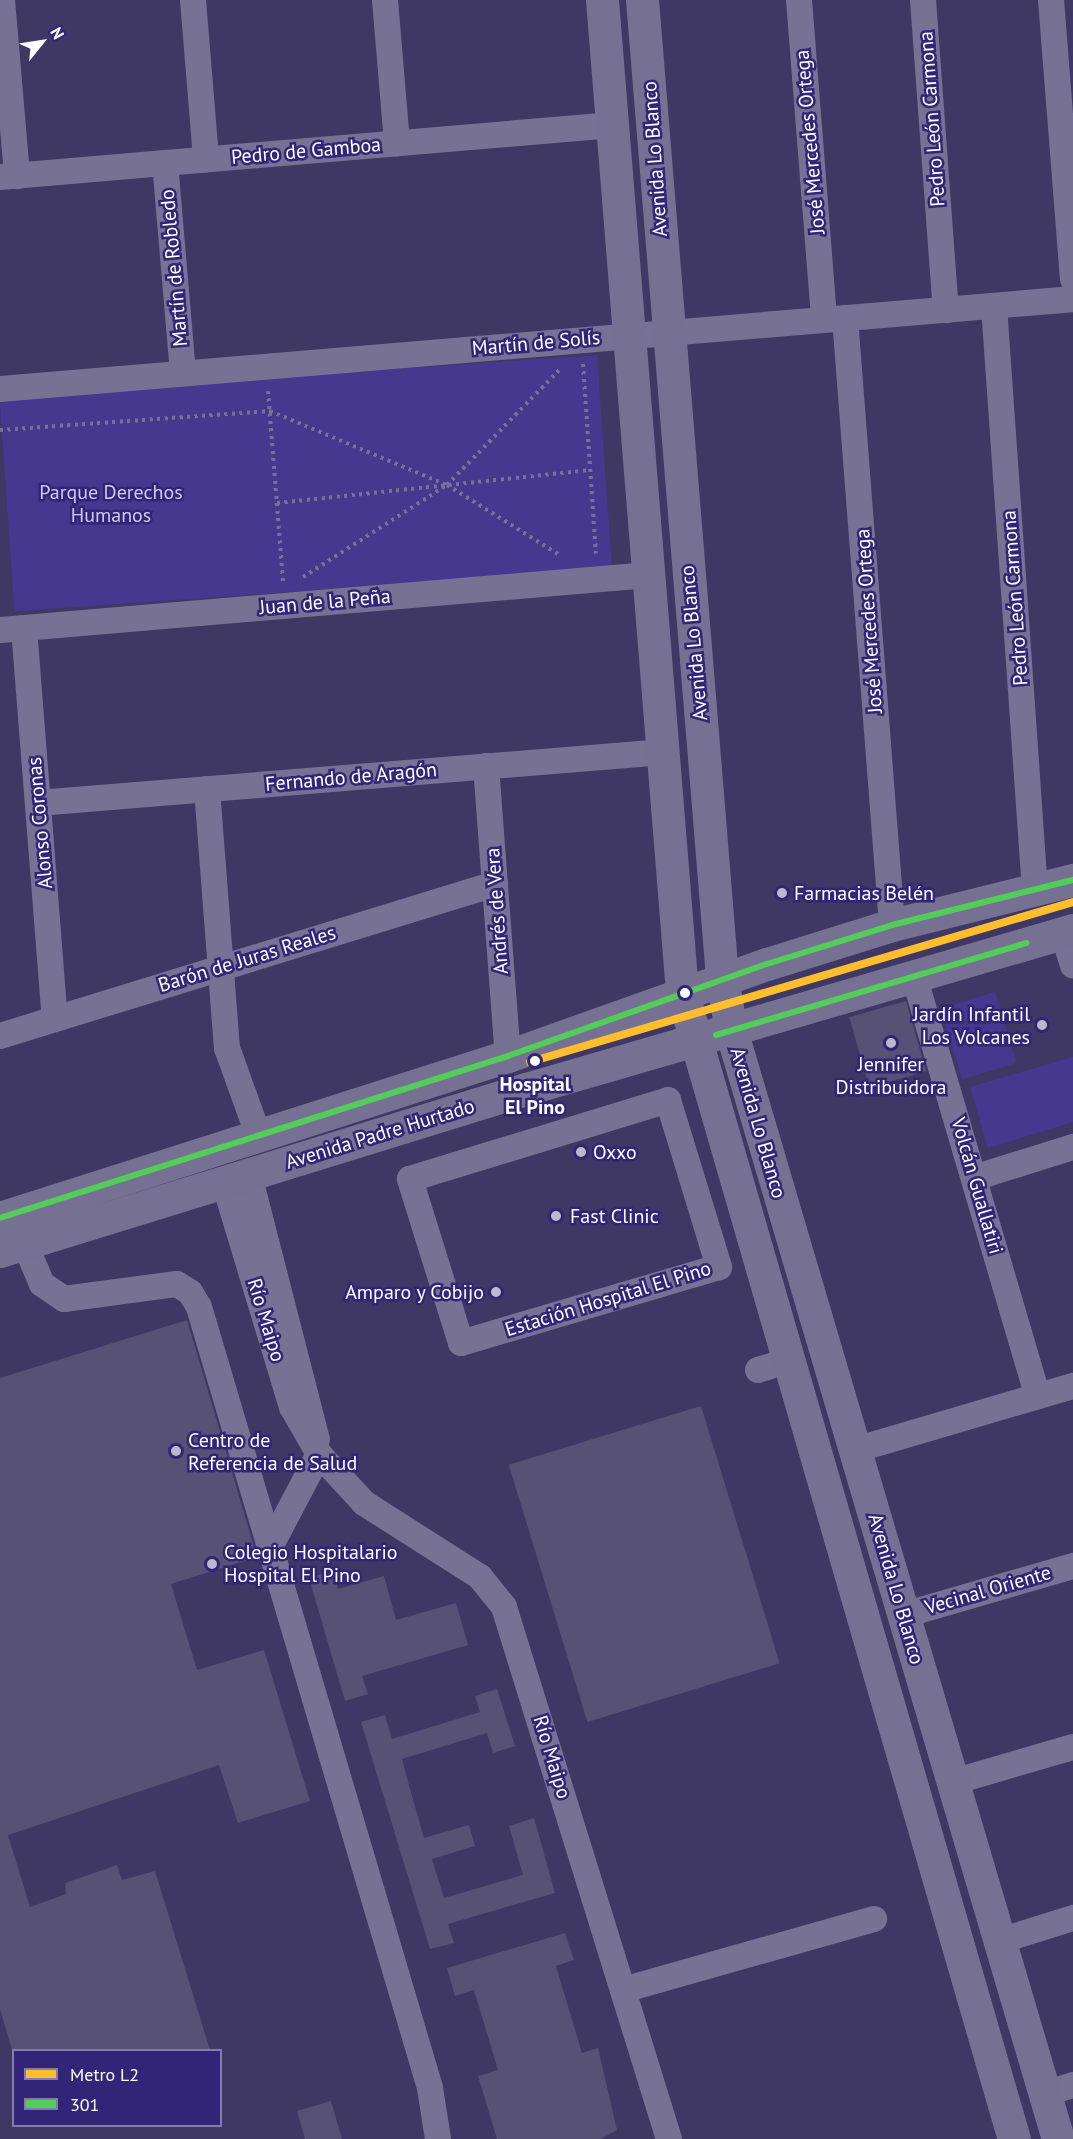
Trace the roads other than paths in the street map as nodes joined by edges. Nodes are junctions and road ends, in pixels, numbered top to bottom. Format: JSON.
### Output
{"nodes":[{"id":1,"x":2,"y":0,"type":"edge"},
{"id":2,"x":193,"y":0,"type":"edge"},
{"id":3,"x":385,"y":0,"type":"edge"},
{"id":4,"x":603,"y":0,"type":"edge"},
{"id":5,"x":642,"y":0,"type":"edge"},
{"id":6,"x":799,"y":0,"type":"edge"},
{"id":7,"x":923,"y":0,"type":"edge"},
{"id":8,"x":1051,"y":0,"type":"edge"},
{"id":9,"x":612,"y":125,"type":"junction"},
{"id":10,"x":397,"y":143,"type":"junction"},
{"id":11,"x":206,"y":159,"type":"junction"},
{"id":12,"x":165,"y":163,"type":"junction"},
{"id":13,"x":8,"y":176,"type":"edge"},
{"id":14,"x":1073,"y":279,"type":"edge"},
{"id":15,"x":1073,"y":299,"type":"edge"},
{"id":16,"x":994,"y":306,"type":"junction"},
{"id":17,"x":946,"y":310,"type":"junction"},
{"id":18,"x":834,"y":318,"type":"junction"},
{"id":19,"x":668,"y":332,"type":"junction"},
{"id":20,"x":630,"y":335,"type":"junction"},
{"id":21,"x":183,"y":373,"type":"junction"},
{"id":22,"x":0,"y":389,"type":"edge"},
{"id":23,"x":649,"y":574,"type":"junction"},
{"id":24,"x":12,"y":629,"type":"edge"},
{"id":25,"x":664,"y":752,"type":"junction"},
{"id":26,"x":486,"y":766,"type":"junction"},
{"id":27,"x":207,"y":789,"type":"junction"},
{"id":28,"x":38,"y":803,"type":"junction"},
{"id":29,"x":1073,"y":880,"type":"edge"},
{"id":30,"x":495,"y":884,"type":"junction"},
{"id":31,"x":1035,"y":891,"type":"junction"},
{"id":32,"x":892,"y":925,"type":"junction"},
{"id":33,"x":1068,"y":931,"type":"edge"},
{"id":34,"x":1073,"y":966,"type":"edge"},
{"id":35,"x":220,"y":968,"type":"junction"},
{"id":36,"x":914,"y":976,"type":"junction"},
{"id":37,"x":722,"y":978,"type":"junction"},
{"id":38,"x":682,"y":992,"type":"junction"},
{"id":39,"x":55,"y":1019,"type":"junction"},
{"id":40,"x":731,"y":1030,"type":"junction"},
{"id":41,"x":0,"y":1036,"type":"edge"},
{"id":42,"x":695,"y":1042,"type":"junction"},
{"id":43,"x":508,"y":1056,"type":"junction"},
{"id":44,"x":259,"y":1137,"type":"junction"},
{"id":45,"x":1073,"y":1147,"type":"edge"},
{"id":46,"x":236,"y":1178,"type":"junction"},
{"id":47,"x":974,"y":1178,"type":"junction"},
{"id":48,"x":0,"y":1218,"type":"edge"},
{"id":49,"x":13,"y":1248,"type":"edge"},
{"id":50,"x":461,"y":1343,"type":"joint"},
{"id":51,"x":1073,"y":1386,"type":"edge"},
{"id":52,"x":1038,"y":1396,"type":"junction"},
{"id":53,"x":855,"y":1450,"type":"junction"},
{"id":54,"x":319,"y":1454,"type":"junction"},
{"id":55,"x":270,"y":1547,"type":"junction"},
{"id":56,"x":1073,"y":1566,"type":"edge"},
{"id":57,"x":904,"y":1615,"type":"junction"},
{"id":58,"x":1073,"y":1747,"type":"edge"},
{"id":59,"x":953,"y":1782,"type":"junction"},
{"id":60,"x":1073,"y":1918,"type":"edge"},
{"id":61,"x":874,"y":1920,"type":"dead end"},
{"id":62,"x":1000,"y":1941,"type":"junction"},
{"id":63,"x":623,"y":1989,"type":"junction"},
{"id":64,"x":1059,"y":2090,"type":"edge"},
{"id":65,"x":438,"y":2139,"type":"edge"},
{"id":66,"x":669,"y":2139,"type":"edge"},
{"id":67,"x":1014,"y":2139,"type":"edge"},
{"id":68,"x":1058,"y":2139,"type":"edge"}],
"edges":[{"from":1,"to":13,"type":"street"},
{"from":2,"to":11,"type":"street"},
{"from":3,"to":10,"type":"street"},
{"from":4,"to":9,"type":"main road","name":"Avenida Lo Blanco"},
{"from":5,"to":19,"type":"main road","name":"Avenida Lo Blanco"},
{"from":6,"to":18,"type":"street","name":"José Mercedes Ortega"},
{"from":7,"to":17,"type":"street","name":"Pedro León Carmona"},
{"from":8,"to":14,"type":"street"},
{"from":9,"to":10,"type":"street","name":"Pedro de Gamboa"},
{"from":9,"to":20,"type":"main road","name":"Avenida Lo Blanco"},
{"from":10,"to":11,"type":"street","name":"Pedro de Gamboa"},
{"from":11,"to":12,"type":"street","name":"Pedro de Gamboa"},
{"from":12,"to":13,"type":"street","name":"Pedro de Gamboa"},
{"from":12,"to":21,"type":"street","name":"Martín de Robledo"},
{"from":15,"to":16,"type":"street","name":"Martín de Solís"},
{"from":16,"to":17,"type":"street","name":"Martín de Solís"},
{"from":16,"to":31,"type":"street","name":"Pedro León Carmona"},
{"from":17,"to":18,"type":"street","name":"Martín de Solís"},
{"from":18,"to":19,"type":"street","name":"Martín de Solís"},
{"from":18,"to":32,"type":"street","name":"José Mercedes Ortega"},
{"from":19,"to":20,"type":"street","name":"Martín de Solís"},
{"from":19,"to":37,"type":"main road","name":"Avenida Lo Blanco"},
{"from":20,"to":21,"type":"street","name":"Martín de Solís"},
{"from":20,"to":23,"type":"main road","name":"Avenida Lo Blanco"},
{"from":21,"to":22,"type":"street","name":"Martín de Solís"},
{"from":23,"to":24,"type":"street","name":"Juan de la Peña"},
{"from":23,"to":25,"type":"main road","name":"Avenida Lo Blanco"},
{"from":24,"to":28,"type":"street","name":"Alonso Coronas"},
{"from":25,"to":26,"type":"street","name":"Fernando de Aragón"},
{"from":25,"to":38,"type":"main road","name":"Avenida Lo Blanco"},
{"from":26,"to":27,"type":"street","name":"Fernando de Aragón"},
{"from":26,"to":30,"type":"street","name":"Andrés de Vera"},
{"from":27,"to":28,"type":"street","name":"Fernando de Aragón"},
{"from":27,"to":35,"type":"street"},
{"from":28,"to":39,"type":"street","name":"Alonso Coronas"},
{"from":29,"to":31,"type":"main road","name":"Avenida Padre Hurtado"},
{"from":30,"to":35,"type":"street","name":"Barón de Juras Reales"},
{"from":30,"to":43,"type":"street","name":"Andrés de Vera"},
{"from":31,"to":32,"type":"main road","name":"Avenida Padre Hurtado"},
{"from":32,"to":37,"type":"main road","name":"Avenida Padre Hurtado"},
{"from":33,"to":34,"type":"street"},
{"from":33,"to":36,"type":"main road","name":"Avenida Padre Hurtado"},
{"from":35,"to":39,"type":"street","name":"Barón de Juras Reales"},
{"from":35,"to":44,"type":"street"},
{"from":36,"to":40,"type":"main road","name":"Avenida Padre Hurtado"},
{"from":36,"to":47,"type":"street","name":"Volcán Guallatiri"},
{"from":37,"to":38,"type":"main road","name":"Avenida Padre Hurtado"},
{"from":37,"to":40,"type":"main road","name":"Avenida Lo Blanco"},
{"from":38,"to":42,"type":"main road","name":"Avenida Lo Blanco"},
{"from":38,"to":43,"type":"main road","name":"Avenida Padre Hurtado"},
{"from":39,"to":41,"type":"street","name":"Barón de Juras Reales"},
{"from":40,"to":42,"type":"main road","name":"Avenida Padre Hurtado"},
{"from":40,"to":53,"type":"main road","name":"Avenida Lo Blanco"},
{"from":42,"to":46,"type":"main road","name":"Avenida Padre Hurtado"},
{"from":42,"to":67,"type":"main road","name":"Avenida Lo Blanco"},
{"from":43,"to":44,"type":"main road","name":"Avenida Padre Hurtado"},
{"from":44,"to":48,"type":"main road","name":"Avenida Padre Hurtado"},
{"from":45,"to":47,"type":"street"},
{"from":46,"to":49,"type":"main road","name":"Avenida Padre Hurtado"},
{"from":46,"to":54,"type":"street","name":"Río Maipo"},
{"from":47,"to":52,"type":"street","name":"Volcán Guallatiri"},
{"from":49,"to":55,"type":"street"},
{"from":50,"to":50,"type":"street","name":"Estación Hospital El Pino"},
{"from":51,"to":52,"type":"street"},
{"from":52,"to":53,"type":"street"},
{"from":53,"to":57,"type":"main road","name":"Avenida Lo Blanco"},
{"from":54,"to":55,"type":"street"},
{"from":54,"to":63,"type":"street","name":"Río Maipo"},
{"from":55,"to":65,"type":"street"},
{"from":56,"to":57,"type":"street","name":"Vecinal Oriente"},
{"from":57,"to":59,"type":"main road","name":"Avenida Lo Blanco"},
{"from":58,"to":59,"type":"street"},
{"from":59,"to":62,"type":"main road","name":"Avenida Lo Blanco"},
{"from":60,"to":62,"type":"street"},
{"from":61,"to":63,"type":"street"},
{"from":62,"to":64,"type":"main road","name":"Avenida Lo Blanco"},
{"from":63,"to":66,"type":"street","name":"Río Maipo"},
{"from":64,"to":68,"type":"main road","name":"Avenida Lo Blanco"}]}
